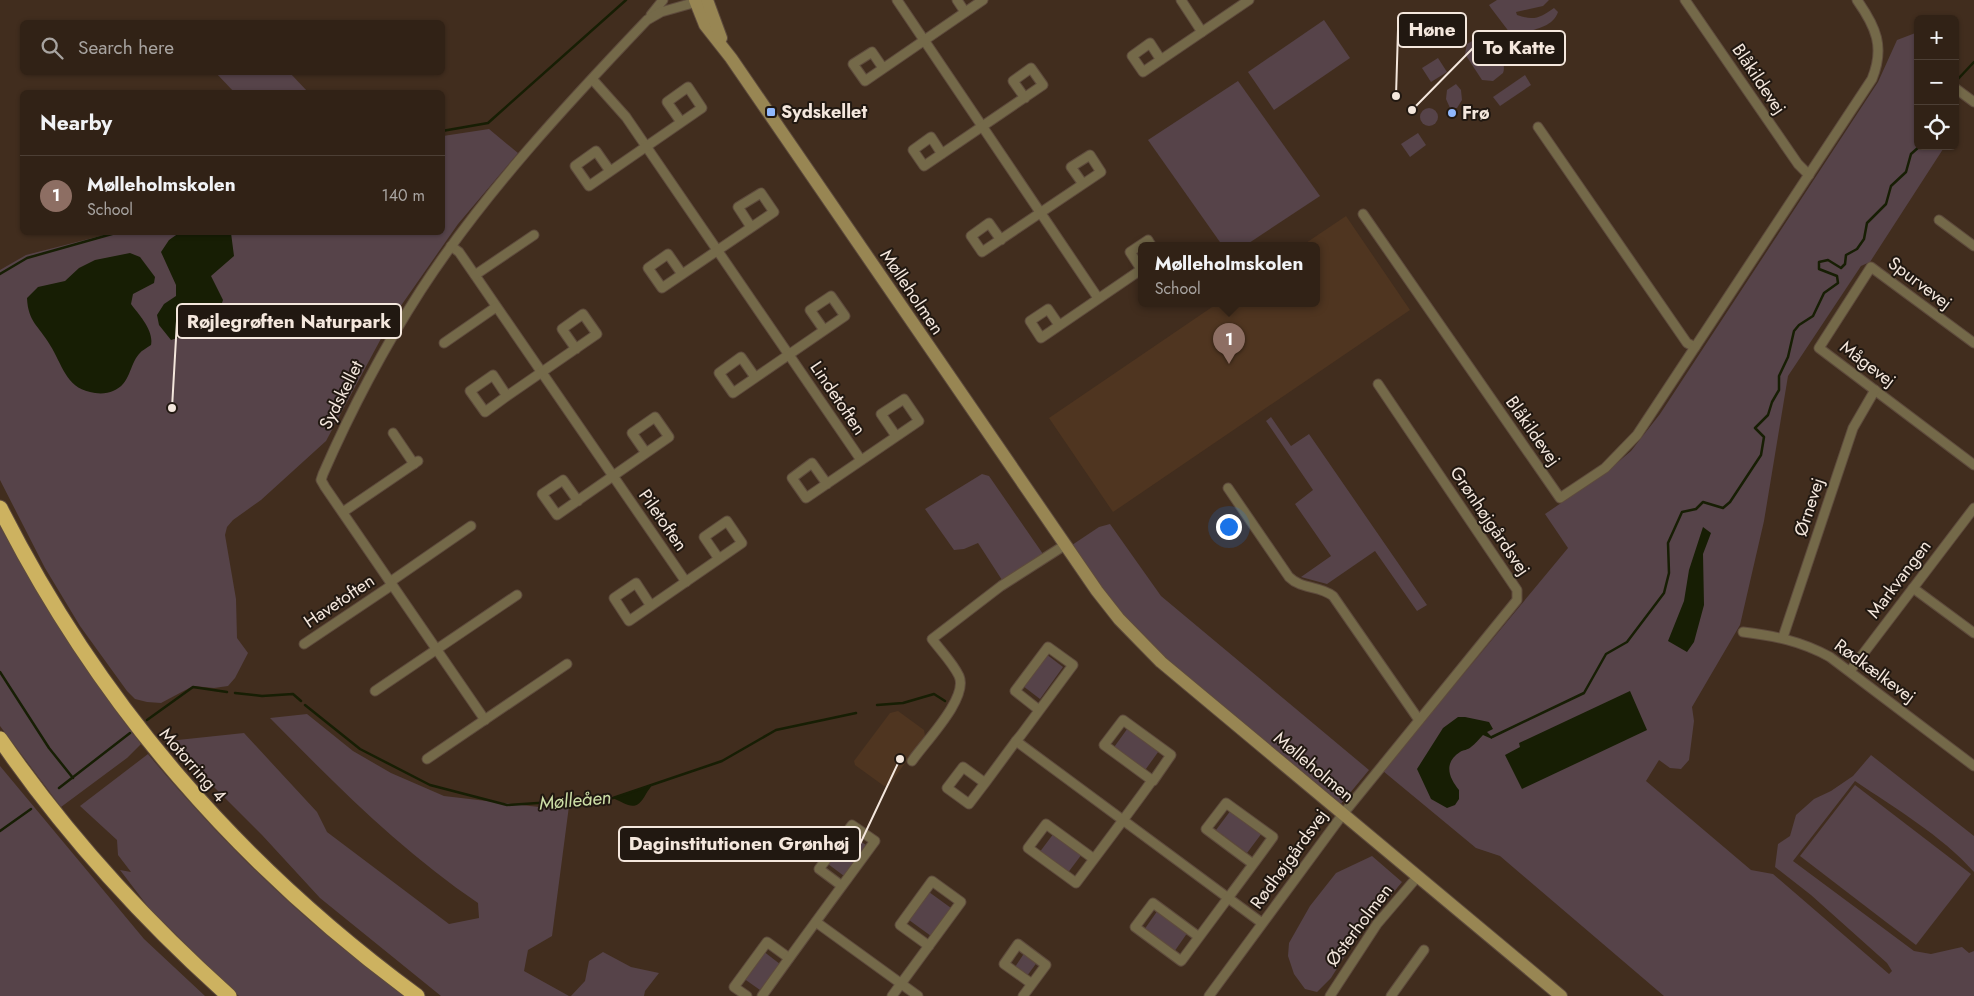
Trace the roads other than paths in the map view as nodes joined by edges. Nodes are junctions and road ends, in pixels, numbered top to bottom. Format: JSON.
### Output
{"nodes":[{"id":1,"x":663,"y":0,"type":"edge"},
{"id":2,"x":896,"y":0,"type":"edge"},
{"id":3,"x":957,"y":0,"type":"edge"},
{"id":4,"x":983,"y":0,"type":"edge"},
{"id":5,"x":1181,"y":0,"type":"edge"},
{"id":6,"x":1684,"y":0,"type":"edge"},
{"id":7,"x":1857,"y":0,"type":"edge"},
{"id":8,"x":701,"y":1,"type":"edge"},
{"id":9,"x":1244,"y":1,"type":"edge"},
{"id":10,"x":965,"y":12,"type":"junction"},
{"id":11,"x":647,"y":20,"type":"junction"},
{"id":12,"x":1202,"y":32,"type":"junction"},
{"id":13,"x":924,"y":40,"type":"junction"},
{"id":14,"x":1161,"y":60,"type":"dead end"},
{"id":15,"x":883,"y":68,"type":"dead end"},
{"id":16,"x":593,"y":80,"type":"junction"},
{"id":17,"x":1959,"y":90,"type":"edge"},
{"id":18,"x":1025,"y":98,"type":"dead end"},
{"id":19,"x":1974,"y":102,"type":"edge"},
{"id":20,"x":681,"y":122,"type":"dead end"},
{"id":21,"x":982,"y":126,"type":"junction"},
{"id":22,"x":1538,"y":127,"type":"dead end"},
{"id":23,"x":646,"y":146,"type":"junction"},
{"id":24,"x":942,"y":154,"type":"dead end"},
{"id":25,"x":610,"y":171,"type":"dead end"},
{"id":26,"x":1809,"y":175,"type":"junction"},
{"id":27,"x":1083,"y":184,"type":"dead end"},
{"id":28,"x":1041,"y":213,"type":"junction"},
{"id":29,"x":1363,"y":214,"type":"dead end"},
{"id":30,"x":1939,"y":220,"type":"dead end"},
{"id":31,"x":751,"y":227,"type":"dead end"},
{"id":32,"x":534,"y":235,"type":"dead end"},
{"id":33,"x":1001,"y":240,"type":"dead end"},
{"id":34,"x":451,"y":246,"type":"junction"},
{"id":35,"x":1974,"y":246,"type":"edge"},
{"id":36,"x":1138,"y":247,"type":"edge"},
{"id":37,"x":717,"y":250,"type":"junction"},
{"id":38,"x":1138,"y":264,"type":"edge"},
{"id":39,"x":1871,"y":267,"type":"joint"},
{"id":40,"x":1138,"y":271,"type":"edge"},
{"id":41,"x":682,"y":274,"type":"dead end"},
{"id":42,"x":475,"y":275,"type":"junction"},
{"id":43,"x":1098,"y":298,"type":"junction"},
{"id":44,"x":496,"y":307,"type":"junction"},
{"id":45,"x":1059,"y":325,"type":"dead end"},
{"id":46,"x":824,"y":330,"type":"dead end"},
{"id":47,"x":444,"y":343,"type":"dead end"},
{"id":48,"x":1974,"y":344,"type":"edge"},
{"id":49,"x":1695,"y":347,"type":"junction"},
{"id":50,"x":576,"y":349,"type":"dead end"},
{"id":51,"x":789,"y":354,"type":"junction"},
{"id":52,"x":542,"y":372,"type":"junction"},
{"id":53,"x":755,"y":377,"type":"dead end"},
{"id":54,"x":1378,"y":384,"type":"dead end"},
{"id":55,"x":1876,"y":390,"type":"junction"},
{"id":56,"x":508,"y":396,"type":"dead end"},
{"id":57,"x":393,"y":433,"type":"dead end"},
{"id":58,"x":896,"y":436,"type":"dead end"},
{"id":59,"x":646,"y":453,"type":"dead end"},
{"id":60,"x":861,"y":460,"type":"junction"},
{"id":61,"x":1974,"y":464,"type":"edge"},
{"id":62,"x":613,"y":476,"type":"junction"},
{"id":63,"x":827,"y":484,"type":"dead end"},
{"id":64,"x":325,"y":487,"type":"joint"},
{"id":65,"x":1228,"y":488,"type":"dead end"},
{"id":66,"x":578,"y":501,"type":"dead end"},
{"id":67,"x":0,"y":508,"type":"edge"},
{"id":68,"x":1974,"y":508,"type":"edge"},
{"id":69,"x":342,"y":512,"type":"junction"},
{"id":70,"x":471,"y":526,"type":"dead end"},
{"id":71,"x":1065,"y":545,"type":"junction"},
{"id":72,"x":719,"y":559,"type":"dead end"},
{"id":73,"x":686,"y":582,"type":"junction"},
{"id":74,"x":391,"y":583,"type":"junction"},
{"id":75,"x":1913,"y":588,"type":"junction"},
{"id":76,"x":517,"y":594,"type":"dead end"},
{"id":77,"x":651,"y":606,"type":"dead end"},
{"id":78,"x":1743,"y":632,"type":"dead end"},
{"id":79,"x":1974,"y":633,"type":"edge"},
{"id":80,"x":1783,"y":637,"type":"junction"},
{"id":81,"x":304,"y":644,"type":"dead end"},
{"id":82,"x":436,"y":649,"type":"junction"},
{"id":83,"x":567,"y":664,"type":"dead end"},
{"id":84,"x":1850,"y":670,"type":"junction"},
{"id":85,"x":375,"y":691,"type":"dead end"},
{"id":86,"x":1039,"y":710,"type":"junction"},
{"id":87,"x":485,"y":720,"type":"junction"},
{"id":88,"x":1419,"y":720,"type":"junction"},
{"id":89,"x":0,"y":739,"type":"edge"},
{"id":90,"x":1016,"y":741,"type":"junction"},
{"id":91,"x":427,"y":759,"type":"dead end"},
{"id":92,"x":912,"y":761,"type":"dead end"},
{"id":93,"x":1974,"y":766,"type":"edge"},
{"id":94,"x":1152,"y":780,"type":"junction"},
{"id":95,"x":985,"y":783,"type":"dead end"},
{"id":96,"x":1342,"y":814,"type":"junction"},
{"id":97,"x":1123,"y":820,"type":"junction"},
{"id":98,"x":1094,"y":859,"type":"junction"},
{"id":99,"x":1253,"y":864,"type":"junction"},
{"id":100,"x":1418,"y":876,"type":"junction"},
{"id":101,"x":842,"y":886,"type":"junction"},
{"id":102,"x":1228,"y":898,"type":"junction"},
{"id":103,"x":816,"y":922,"type":"junction"},
{"id":104,"x":1262,"y":923,"type":"junction"},
{"id":105,"x":1199,"y":937,"type":"junction"},
{"id":106,"x":929,"y":946,"type":"junction"},
{"id":107,"x":1424,"y":950,"type":"dead end"},
{"id":108,"x":789,"y":958,"type":"junction"},
{"id":109,"x":902,"y":984,"type":"junction"},
{"id":110,"x":1032,"y":984,"type":"junction"},
{"id":111,"x":229,"y":996,"type":"edge"},
{"id":112,"x":417,"y":996,"type":"edge"},
{"id":113,"x":746,"y":996,"type":"edge"},
{"id":114,"x":762,"y":996,"type":"edge"},
{"id":115,"x":892,"y":996,"type":"edge"},
{"id":116,"x":918,"y":996,"type":"edge"},
{"id":117,"x":1023,"y":996,"type":"edge"},
{"id":118,"x":1209,"y":996,"type":"edge"},
{"id":119,"x":1330,"y":996,"type":"edge"},
{"id":120,"x":1390,"y":996,"type":"edge"},
{"id":121,"x":1561,"y":996,"type":"edge"}],
"edges":[{"from":1,"to":11,"type":"street","name":"Sydskellet"},
{"from":2,"to":13,"type":"street"},
{"from":3,"to":10,"type":"street"},
{"from":4,"to":10,"type":"street"},
{"from":5,"to":12,"type":"street"},
{"from":6,"to":26,"type":"street","name":"Blåkildevej"},
{"from":7,"to":26,"type":"street","name":"Blåkildevej"},
{"from":8,"to":11,"type":"street","name":"Sydskellet"},
{"from":8,"to":71,"type":"street","name":"Mølleholmen"},
{"from":9,"to":12,"type":"street"},
{"from":10,"to":13,"type":"street"},
{"from":11,"to":16,"type":"street","name":"Sydskellet"},
{"from":12,"to":14,"type":"street"},
{"from":13,"to":15,"type":"street"},
{"from":13,"to":21,"type":"street"},
{"from":16,"to":23,"type":"street","name":"Lindetoften"},
{"from":16,"to":34,"type":"street","name":"Sydskellet"},
{"from":17,"to":19,"type":"street"},
{"from":18,"to":21,"type":"street"},
{"from":20,"to":23,"type":"street"},
{"from":21,"to":24,"type":"street"},
{"from":21,"to":28,"type":"street"},
{"from":22,"to":49,"type":"street"},
{"from":23,"to":25,"type":"street"},
{"from":23,"to":37,"type":"street","name":"Lindetoften"},
{"from":26,"to":49,"type":"street","name":"Blåkildevej"},
{"from":27,"to":28,"type":"street"},
{"from":28,"to":33,"type":"street"},
{"from":28,"to":43,"type":"street"},
{"from":29,"to":49,"type":"street","name":"Blåkildevej"},
{"from":30,"to":35,"type":"street"},
{"from":31,"to":37,"type":"street"},
{"from":32,"to":42,"type":"street"},
{"from":34,"to":42,"type":"street","name":"Piletoften"},
{"from":34,"to":64,"type":"street","name":"Sydskellet"},
{"from":36,"to":38,"type":"street"},
{"from":37,"to":41,"type":"street"},
{"from":37,"to":51,"type":"street","name":"Lindetoften"},
{"from":39,"to":48,"type":"street","name":"Spurvevej"},
{"from":39,"to":55,"type":"street","name":"Mågevej"},
{"from":40,"to":43,"type":"street"},
{"from":42,"to":44,"type":"street","name":"Piletoften"},
{"from":43,"to":45,"type":"street"},
{"from":44,"to":47,"type":"street"},
{"from":44,"to":52,"type":"street","name":"Piletoften"},
{"from":46,"to":51,"type":"street","name":"Lindetoften"},
{"from":50,"to":52,"type":"street"},
{"from":51,"to":53,"type":"street","name":"Lindetoften"},
{"from":51,"to":60,"type":"street","name":"Lindetoften"},
{"from":52,"to":56,"type":"street"},
{"from":52,"to":62,"type":"street","name":"Piletoften"},
{"from":54,"to":88,"type":"street","name":"Grønhøjgårdsvej"},
{"from":55,"to":61,"type":"street","name":"Mågevej"},
{"from":55,"to":80,"type":"street","name":"Ørnevej"},
{"from":57,"to":69,"type":"street"},
{"from":58,"to":60,"type":"street","name":"Lindetoften"},
{"from":59,"to":62,"type":"street"},
{"from":60,"to":63,"type":"street","name":"Lindetoften"},
{"from":62,"to":66,"type":"street"},
{"from":62,"to":73,"type":"street","name":"Piletoften"},
{"from":64,"to":69,"type":"street","name":"Havetoften"},
{"from":65,"to":88,"type":"street"},
{"from":67,"to":112,"type":"highway","name":"Motorring 4"},
{"from":68,"to":75,"type":"street","name":"Markvangen"},
{"from":69,"to":74,"type":"street","name":"Havetoften"},
{"from":70,"to":74,"type":"street","name":"Havetoften"},
{"from":71,"to":92,"type":"street"},
{"from":71,"to":96,"type":"street","name":"Mølleholmen"},
{"from":72,"to":73,"type":"street"},
{"from":73,"to":77,"type":"street"},
{"from":74,"to":81,"type":"street","name":"Havetoften"},
{"from":74,"to":82,"type":"street","name":"Havetoften"},
{"from":75,"to":79,"type":"street"},
{"from":75,"to":84,"type":"street","name":"Markvangen"},
{"from":76,"to":82,"type":"street"},
{"from":78,"to":80,"type":"street","name":"Rødkælkevej"},
{"from":80,"to":84,"type":"street","name":"Rødkælkevej"},
{"from":82,"to":85,"type":"street"},
{"from":82,"to":87,"type":"street","name":"Havetoften"},
{"from":83,"to":87,"type":"street"},
{"from":84,"to":93,"type":"street","name":"Rødkælkevej"},
{"from":86,"to":86,"type":"street"},
{"from":86,"to":90,"type":"street"},
{"from":87,"to":91,"type":"street"},
{"from":88,"to":96,"type":"street","name":"Grønhøjgårdsvej"},
{"from":89,"to":111,"type":"highway"},
{"from":90,"to":95,"type":"street"},
{"from":90,"to":97,"type":"street","name":"Rødhøjgårdsvej"},
{"from":94,"to":94,"type":"street"},
{"from":94,"to":97,"type":"street"},
{"from":96,"to":100,"type":"street","name":"Mølleholmen"},
{"from":96,"to":104,"type":"street","name":"Rødhøjgårdsvej"},
{"from":97,"to":98,"type":"street"},
{"from":97,"to":102,"type":"street","name":"Rødhøjgårdsvej"},
{"from":98,"to":98,"type":"street"},
{"from":99,"to":99,"type":"street","name":"Rødhøjgårdsvej"},
{"from":99,"to":102,"type":"street","name":"Rødhøjgårdsvej"},
{"from":100,"to":119,"type":"street","name":"Østerholmen"},
{"from":100,"to":121,"type":"street","name":"Mølleholmen"},
{"from":101,"to":101,"type":"street"},
{"from":101,"to":103,"type":"street"},
{"from":102,"to":104,"type":"street","name":"Rødhøjgårdsvej"},
{"from":102,"to":105,"type":"street","name":"Rødhøjgårdsvej"},
{"from":103,"to":108,"type":"street"},
{"from":103,"to":109,"type":"street"},
{"from":104,"to":118,"type":"street","name":"Rødhøjgårdsvej"},
{"from":105,"to":105,"type":"street","name":"Rødhøjgårdsvej"},
{"from":106,"to":106,"type":"street"},
{"from":106,"to":109,"type":"street"},
{"from":107,"to":120,"type":"street"},
{"from":108,"to":113,"type":"street"},
{"from":108,"to":114,"type":"street"},
{"from":109,"to":115,"type":"street"},
{"from":109,"to":116,"type":"street"},
{"from":110,"to":110,"type":"street"},
{"from":110,"to":117,"type":"street"}]}
